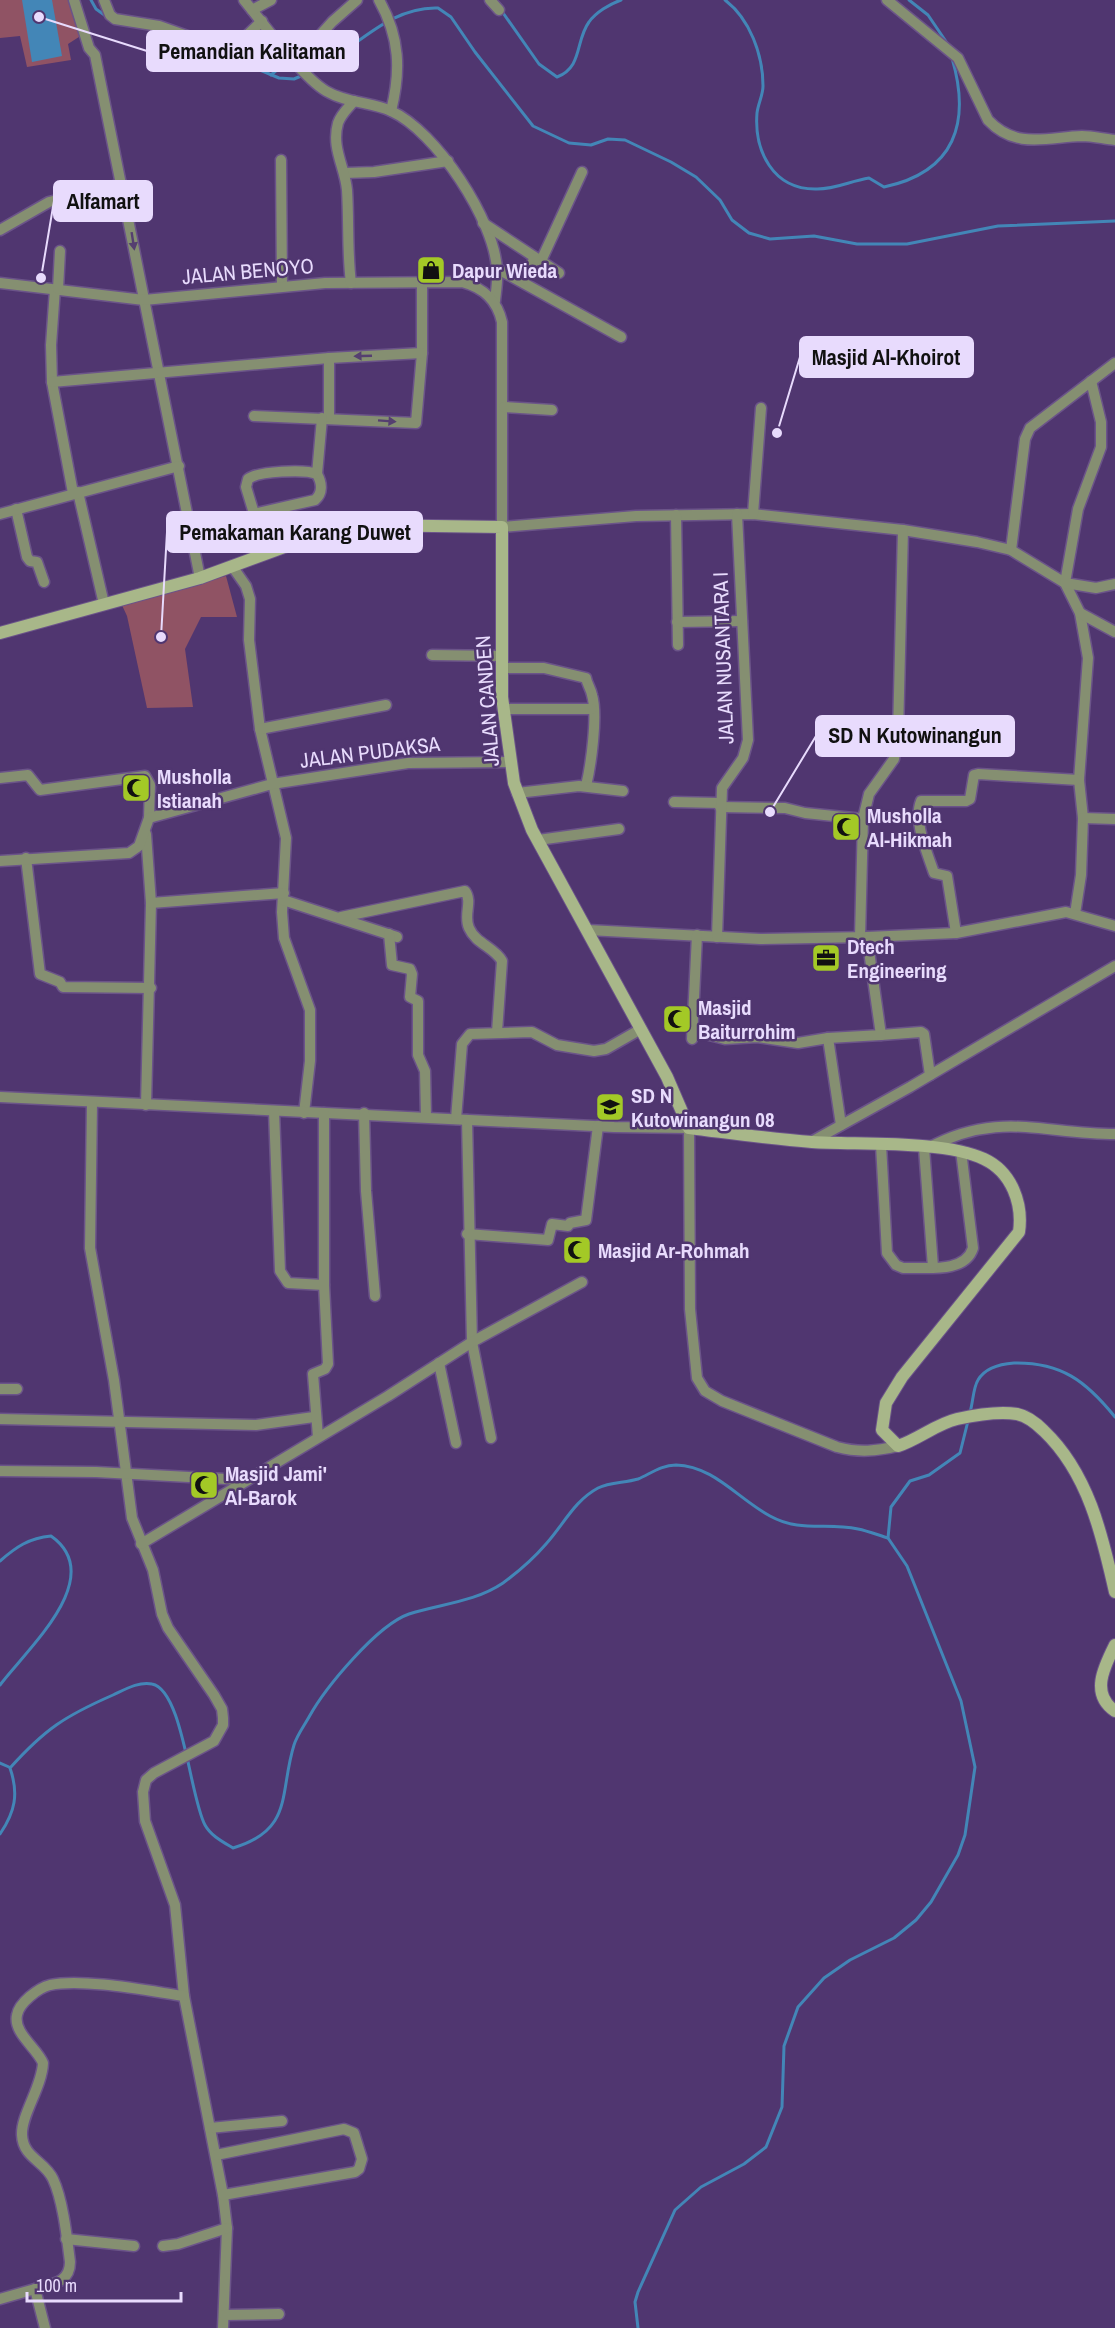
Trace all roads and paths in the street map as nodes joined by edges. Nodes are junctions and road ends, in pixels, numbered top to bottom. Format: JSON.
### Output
{"nodes":[{"id":1,"x":74,"y":0,"type":"edge"},
{"id":2,"x":104,"y":0,"type":"edge"},
{"id":3,"x":244,"y":0,"type":"edge"},
{"id":4,"x":271,"y":0,"type":"edge"},
{"id":5,"x":357,"y":0,"type":"edge"},
{"id":6,"x":379,"y":0,"type":"edge"},
{"id":7,"x":490,"y":0,"type":"edge"},
{"id":8,"x":887,"y":0,"type":"edge"},
{"id":9,"x":252,"y":10,"type":"junction"},
{"id":10,"x":499,"y":10,"type":"dead end"},
{"id":11,"x":261,"y":21,"type":"junction"},
{"id":12,"x":294,"y":60,"type":"junction"},
{"id":13,"x":354,"y":101,"type":"junction"},
{"id":14,"x":391,"y":111,"type":"junction"},
{"id":15,"x":1115,"y":140,"type":"edge"},
{"id":16,"x":281,"y":160,"type":"dead end"},
{"id":17,"x":447,"y":161,"type":"junction"},
{"id":18,"x":582,"y":172,"type":"dead end"},
{"id":19,"x":345,"y":173,"type":"junction"},
{"id":20,"x":122,"y":184,"type":"junction"},
{"id":21,"x":483,"y":223,"type":"junction"},
{"id":22,"x":0,"y":230,"type":"edge"},
{"id":23,"x":60,"y":251,"type":"dead end"},
{"id":24,"x":538,"y":260,"type":"junction"},
{"id":25,"x":498,"y":269,"type":"junction"},
{"id":26,"x":559,"y":273,"type":"dead end"},
{"id":27,"x":522,"y":281,"type":"junction"},
{"id":28,"x":422,"y":282,"type":"junction"},
{"id":29,"x":0,"y":283,"type":"edge"},
{"id":30,"x":351,"y":283,"type":"junction"},
{"id":31,"x":282,"y":286,"type":"junction"},
{"id":32,"x":57,"y":289,"type":"junction"},
{"id":33,"x":144,"y":300,"type":"junction"},
{"id":34,"x":495,"y":301,"type":"junction"},
{"id":35,"x":621,"y":337,"type":"dead end"},
{"id":36,"x":422,"y":353,"type":"junction"},
{"id":37,"x":329,"y":358,"type":"junction"},
{"id":38,"x":1115,"y":363,"type":"edge"},
{"id":39,"x":160,"y":371,"type":"junction"},
{"id":40,"x":1091,"y":381,"type":"junction"},
{"id":41,"x":52,"y":382,"type":"junction"},
{"id":42,"x":504,"y":407,"type":"junction"},
{"id":43,"x":761,"y":408,"type":"dead end"},
{"id":44,"x":552,"y":410,"type":"dead end"},
{"id":45,"x":254,"y":416,"type":"dead end"},
{"id":46,"x":325,"y":418,"type":"junction"},
{"id":47,"x":179,"y":466,"type":"junction"},
{"id":48,"x":317,"y":474,"type":"junction"},
{"id":49,"x":76,"y":493,"type":"junction"},
{"id":50,"x":16,"y":509,"type":"junction"},
{"id":51,"x":0,"y":514,"type":"edge"},
{"id":52,"x":253,"y":514,"type":"junction"},
{"id":53,"x":737,"y":514,"type":"junction"},
{"id":54,"x":753,"y":514,"type":"junction"},
{"id":55,"x":676,"y":515,"type":"junction"},
{"id":56,"x":502,"y":526,"type":"junction"},
{"id":57,"x":903,"y":530,"type":"junction"},
{"id":58,"x":1011,"y":550,"type":"junction"},
{"id":59,"x":266,"y":552,"type":"junction"},
{"id":60,"x":232,"y":566,"type":"junction"},
{"id":61,"x":200,"y":578,"type":"junction"},
{"id":62,"x":44,"y":582,"type":"dead end"},
{"id":63,"x":1065,"y":583,"type":"junction"},
{"id":64,"x":1115,"y":584,"type":"edge"},
{"id":65,"x":104,"y":604,"type":"junction"},
{"id":66,"x":1080,"y":613,"type":"junction"},
{"id":67,"x":742,"y":621,"type":"junction"},
{"id":68,"x":677,"y":622,"type":"junction"},
{"id":69,"x":1115,"y":632,"type":"edge"},
{"id":70,"x":0,"y":633,"type":"edge"},
{"id":71,"x":678,"y":645,"type":"dead end"},
{"id":72,"x":432,"y":655,"type":"dead end"},
{"id":73,"x":502,"y":662,"type":"junction"},
{"id":74,"x":386,"y":705,"type":"dead end"},
{"id":75,"x":503,"y":709,"type":"junction"},
{"id":76,"x":592,"y":709,"type":"junction"},
{"id":77,"x":260,"y":729,"type":"junction"},
{"id":78,"x":509,"y":762,"type":"junction"},
{"id":79,"x":0,"y":778,"type":"edge"},
{"id":80,"x":1079,"y":780,"type":"junction"},
{"id":81,"x":272,"y":784,"type":"junction"},
{"id":82,"x":586,"y":786,"type":"junction"},
{"id":83,"x":623,"y":791,"type":"dead end"},
{"id":84,"x":517,"y":793,"type":"junction"},
{"id":85,"x":674,"y":802,"type":"dead end"},
{"id":86,"x":720,"y":805,"type":"junction"},
{"id":87,"x":149,"y":818,"type":"junction"},
{"id":88,"x":1083,"y":818,"type":"junction"},
{"id":89,"x":863,"y":819,"type":"junction"},
{"id":90,"x":1115,"y":819,"type":"edge"},
{"id":91,"x":618,"y":829,"type":"dead end"},
{"id":92,"x":146,"y":833,"type":"junction"},
{"id":93,"x":538,"y":840,"type":"junction"},
{"id":94,"x":26,"y":858,"type":"junction"},
{"id":95,"x":0,"y":861,"type":"edge"},
{"id":96,"x":283,"y":897,"type":"junction"},
{"id":97,"x":151,"y":903,"type":"junction"},
{"id":98,"x":1075,"y":914,"type":"junction"},
{"id":99,"x":341,"y":917,"type":"junction"},
{"id":100,"x":1115,"y":926,"type":"edge"},
{"id":101,"x":588,"y":930,"type":"junction"},
{"id":102,"x":956,"y":933,"type":"junction"},
{"id":103,"x":698,"y":935,"type":"junction"},
{"id":104,"x":717,"y":937,"type":"junction"},
{"id":105,"x":863,"y":937,"type":"junction"},
{"id":106,"x":1115,"y":966,"type":"edge"},
{"id":107,"x":151,"y":988,"type":"junction"},
{"id":108,"x":641,"y":1029,"type":"junction"},
{"id":109,"x":497,"y":1032,"type":"junction"},
{"id":110,"x":881,"y":1035,"type":"junction"},
{"id":111,"x":828,"y":1038,"type":"junction"},
{"id":112,"x":930,"y":1075,"type":"junction"},
{"id":113,"x":0,"y":1097,"type":"edge"},
{"id":114,"x":92,"y":1103,"type":"junction"},
{"id":115,"x":146,"y":1105,"type":"junction"},
{"id":116,"x":274,"y":1111,"type":"junction"},
{"id":117,"x":304,"y":1113,"type":"junction"},
{"id":118,"x":324,"y":1113,"type":"junction"},
{"id":119,"x":364,"y":1113,"type":"junction"},
{"id":120,"x":426,"y":1117,"type":"junction"},
{"id":121,"x":461,"y":1120,"type":"junction"},
{"id":122,"x":841,"y":1125,"type":"junction"},
{"id":123,"x":598,"y":1126,"type":"junction"},
{"id":124,"x":689,"y":1128,"type":"junction"},
{"id":125,"x":1115,"y":1134,"type":"edge"},
{"id":126,"x":811,"y":1142,"type":"junction"},
{"id":127,"x":881,"y":1145,"type":"junction"},
{"id":128,"x":926,"y":1148,"type":"junction"},
{"id":129,"x":962,"y":1151,"type":"junction"},
{"id":130,"x":467,"y":1234,"type":"junction"},
{"id":131,"x":933,"y":1267,"type":"junction"},
{"id":132,"x":582,"y":1282,"type":"dead end"},
{"id":133,"x":324,"y":1284,"type":"junction"},
{"id":134,"x":375,"y":1296,"type":"dead end"},
{"id":135,"x":472,"y":1342,"type":"junction"},
{"id":136,"x":439,"y":1363,"type":"junction"},
{"id":137,"x":0,"y":1389,"type":"edge"},
{"id":138,"x":17,"y":1389,"type":"dead end"},
{"id":139,"x":314,"y":1417,"type":"junction"},
{"id":140,"x":0,"y":1419,"type":"edge"},
{"id":141,"x":119,"y":1423,"type":"junction"},
{"id":142,"x":318,"y":1437,"type":"junction"},
{"id":143,"x":491,"y":1438,"type":"dead end"},
{"id":144,"x":456,"y":1443,"type":"dead end"},
{"id":145,"x":898,"y":1446,"type":"junction"},
{"id":146,"x":0,"y":1471,"type":"edge"},
{"id":147,"x":126,"y":1474,"type":"junction"},
{"id":148,"x":245,"y":1480,"type":"junction"},
{"id":149,"x":141,"y":1544,"type":"junction"},
{"id":150,"x":1115,"y":1592,"type":"edge"},
{"id":151,"x":1115,"y":1646,"type":"edge"},
{"id":152,"x":1115,"y":1711,"type":"edge"},
{"id":153,"x":184,"y":1996,"type":"junction"},
{"id":154,"x":282,"y":2121,"type":"dead end"},
{"id":155,"x":210,"y":2128,"type":"junction"},
{"id":156,"x":216,"y":2155,"type":"junction"},
{"id":157,"x":223,"y":2195,"type":"junction"},
{"id":158,"x":227,"y":2228,"type":"junction"},
{"id":159,"x":66,"y":2239,"type":"junction"},
{"id":160,"x":134,"y":2246,"type":"dead end"},
{"id":161,"x":163,"y":2246,"type":"dead end"},
{"id":162,"x":35,"y":2289,"type":"junction"},
{"id":163,"x":0,"y":2299,"type":"edge"},
{"id":164,"x":279,"y":2314,"type":"dead end"},
{"id":165,"x":224,"y":2315,"type":"junction"},
{"id":166,"x":45,"y":2328,"type":"edge"},
{"id":167,"x":223,"y":2328,"type":"edge"}],
"edges":[{"from":1,"to":20,"type":"street"},
{"from":2,"to":11,"type":"street"},
{"from":3,"to":9,"type":"street"},
{"from":4,"to":9,"type":"street"},
{"from":5,"to":12,"type":"street"},
{"from":6,"to":14,"type":"street"},
{"from":7,"to":10,"type":"street"},
{"from":8,"to":15,"type":"street"},
{"from":9,"to":11,"type":"street"},
{"from":11,"to":12,"type":"street"},
{"from":12,"to":13,"type":"street"},
{"from":13,"to":14,"type":"street"},
{"from":13,"to":19,"type":"street"},
{"from":14,"to":17,"type":"street"},
{"from":16,"to":31,"type":"street"},
{"from":17,"to":19,"type":"street"},
{"from":17,"to":21,"type":"street"},
{"from":18,"to":24,"type":"street"},
{"from":19,"to":30,"type":"street"},
{"from":20,"to":22,"type":"street"},
{"from":20,"to":33,"type":"street","one_way":true},
{"from":21,"to":24,"type":"street"},
{"from":21,"to":25,"type":"street"},
{"from":23,"to":32,"type":"street"},
{"from":24,"to":26,"type":"street"},
{"from":24,"to":27,"type":"street"},
{"from":25,"to":27,"type":"street"},
{"from":25,"to":34,"type":"street"},
{"from":27,"to":35,"type":"street"},
{"from":28,"to":30,"type":"street","name":"JALAN BENOYO"},
{"from":28,"to":34,"type":"street","name":"JALAN BENOYO"},
{"from":28,"to":36,"type":"street"},
{"from":29,"to":32,"type":"street","name":"JALAN BENOYO"},
{"from":30,"to":31,"type":"street","name":"JALAN BENOYO"},
{"from":31,"to":33,"type":"street","name":"JALAN BENOYO"},
{"from":32,"to":33,"type":"street","name":"JALAN BENOYO"},
{"from":32,"to":41,"type":"street"},
{"from":33,"to":39,"type":"street"},
{"from":34,"to":42,"type":"street","name":"JALAN CANDEN"},
{"from":36,"to":37,"type":"street","one_way":true},
{"from":46,"to":36,"type":"street","one_way":true},
{"from":37,"to":39,"type":"street"},
{"from":37,"to":46,"type":"street"},
{"from":38,"to":40,"type":"street"},
{"from":39,"to":41,"type":"street"},
{"from":39,"to":47,"type":"street"},
{"from":40,"to":58,"type":"street"},
{"from":40,"to":63,"type":"street"},
{"from":41,"to":49,"type":"street"},
{"from":42,"to":44,"type":"street"},
{"from":42,"to":56,"type":"street","name":"JALAN CANDEN"},
{"from":43,"to":54,"type":"street"},
{"from":45,"to":46,"type":"street"},
{"from":46,"to":48,"type":"street"},
{"from":47,"to":49,"type":"street"},
{"from":47,"to":61,"type":"street"},
{"from":48,"to":52,"type":"street"},
{"from":48,"to":52,"type":"street"},
{"from":49,"to":50,"type":"street"},
{"from":49,"to":65,"type":"street"},
{"from":50,"to":51,"type":"street"},
{"from":50,"to":62,"type":"street"},
{"from":52,"to":59,"type":"street"},
{"from":53,"to":54,"type":"street"},
{"from":53,"to":55,"type":"street"},
{"from":53,"to":67,"type":"street","name":"JALAN NUSANTARA I"},
{"from":54,"to":57,"type":"street"},
{"from":55,"to":56,"type":"street"},
{"from":55,"to":68,"type":"street"},
{"from":56,"to":59,"type":"street"},
{"from":56,"to":73,"type":"street","name":"JALAN CANDEN"},
{"from":57,"to":58,"type":"street"},
{"from":57,"to":89,"type":"street"},
{"from":58,"to":63,"type":"street"},
{"from":59,"to":60,"type":"street"},
{"from":60,"to":61,"type":"street"},
{"from":60,"to":77,"type":"street"},
{"from":61,"to":65,"type":"street"},
{"from":63,"to":64,"type":"street"},
{"from":63,"to":66,"type":"street"},
{"from":65,"to":70,"type":"street"},
{"from":66,"to":69,"type":"street"},
{"from":66,"to":80,"type":"street"},
{"from":67,"to":68,"type":"street"},
{"from":67,"to":86,"type":"street","name":"JALAN NUSANTARA I"},
{"from":68,"to":71,"type":"street"},
{"from":72,"to":73,"type":"street"},
{"from":73,"to":75,"type":"street","name":"JALAN CANDEN"},
{"from":73,"to":76,"type":"street"},
{"from":74,"to":77,"type":"street"},
{"from":75,"to":76,"type":"street"},
{"from":75,"to":78,"type":"street","name":"JALAN CANDEN"},
{"from":76,"to":82,"type":"street"},
{"from":77,"to":81,"type":"street"},
{"from":78,"to":81,"type":"street","name":"JALAN PUDAKSA"},
{"from":78,"to":84,"type":"street","name":"JALAN CANDEN"},
{"from":79,"to":87,"type":"street"},
{"from":80,"to":88,"type":"street"},
{"from":80,"to":102,"type":"street"},
{"from":81,"to":87,"type":"street","name":"JALAN PUDAKSA"},
{"from":81,"to":96,"type":"street"},
{"from":82,"to":83,"type":"street"},
{"from":82,"to":84,"type":"street"},
{"from":84,"to":93,"type":"street","name":"JALAN CANDEN"},
{"from":85,"to":86,"type":"street"},
{"from":86,"to":89,"type":"street"},
{"from":86,"to":104,"type":"street","name":"JALAN NUSANTARA I"},
{"from":87,"to":92,"type":"street"},
{"from":88,"to":90,"type":"street"},
{"from":88,"to":98,"type":"street"},
{"from":89,"to":105,"type":"street"},
{"from":91,"to":93,"type":"street"},
{"from":92,"to":94,"type":"street"},
{"from":92,"to":97,"type":"street"},
{"from":93,"to":101,"type":"street","name":"JALAN CANDEN"},
{"from":94,"to":95,"type":"street"},
{"from":94,"to":107,"type":"street"},
{"from":96,"to":97,"type":"street"},
{"from":96,"to":99,"type":"street"},
{"from":96,"to":117,"type":"street"},
{"from":97,"to":107,"type":"street"},
{"from":98,"to":100,"type":"street"},
{"from":98,"to":102,"type":"street"},
{"from":99,"to":109,"type":"street"},
{"from":99,"to":120,"type":"street"},
{"from":101,"to":103,"type":"street"},
{"from":101,"to":108,"type":"street","name":"JALAN CANDEN"},
{"from":102,"to":105,"type":"street"},
{"from":103,"to":104,"type":"street"},
{"from":103,"to":111,"type":"street"},
{"from":104,"to":105,"type":"street"},
{"from":105,"to":110,"type":"street"},
{"from":106,"to":112,"type":"street"},
{"from":107,"to":115,"type":"street"},
{"from":108,"to":109,"type":"street"},
{"from":108,"to":124,"type":"street","name":"JALAN CANDEN"},
{"from":109,"to":121,"type":"street"},
{"from":110,"to":111,"type":"street"},
{"from":110,"to":112,"type":"street"},
{"from":111,"to":122,"type":"street"},
{"from":112,"to":122,"type":"street"},
{"from":113,"to":114,"type":"street"},
{"from":114,"to":115,"type":"street"},
{"from":114,"to":141,"type":"street"},
{"from":115,"to":116,"type":"street"},
{"from":116,"to":117,"type":"street"},
{"from":116,"to":133,"type":"street"},
{"from":117,"to":118,"type":"street"},
{"from":118,"to":119,"type":"street"},
{"from":118,"to":133,"type":"street"},
{"from":119,"to":120,"type":"street"},
{"from":119,"to":134,"type":"street"},
{"from":120,"to":121,"type":"street"},
{"from":121,"to":123,"type":"street"},
{"from":121,"to":130,"type":"street"},
{"from":122,"to":126,"type":"street"},
{"from":123,"to":124,"type":"street"},
{"from":123,"to":130,"type":"street"},
{"from":124,"to":126,"type":"street"},
{"from":124,"to":145,"type":"street"},
{"from":125,"to":128,"type":"street"},
{"from":126,"to":127,"type":"street"},
{"from":127,"to":128,"type":"street"},
{"from":127,"to":131,"type":"street"},
{"from":128,"to":129,"type":"street"},
{"from":128,"to":131,"type":"street"},
{"from":129,"to":131,"type":"street"},
{"from":129,"to":145,"type":"street"},
{"from":130,"to":135,"type":"street"},
{"from":132,"to":135,"type":"street"},
{"from":133,"to":139,"type":"street"},
{"from":135,"to":136,"type":"street"},
{"from":135,"to":143,"type":"street"},
{"from":136,"to":142,"type":"street"},
{"from":136,"to":144,"type":"street"},
{"from":137,"to":138,"type":"street"},
{"from":139,"to":141,"type":"street"},
{"from":139,"to":142,"type":"street"},
{"from":140,"to":141,"type":"street"},
{"from":141,"to":147,"type":"street"},
{"from":142,"to":148,"type":"street"},
{"from":145,"to":150,"type":"street"},
{"from":146,"to":147,"type":"street"},
{"from":147,"to":148,"type":"street"},
{"from":147,"to":149,"type":"street"},
{"from":148,"to":149,"type":"street"},
{"from":149,"to":153,"type":"street"},
{"from":151,"to":152,"type":"street"},
{"from":153,"to":155,"type":"street"},
{"from":153,"to":159,"type":"street"},
{"from":154,"to":155,"type":"street"},
{"from":155,"to":156,"type":"street"},
{"from":156,"to":157,"type":"street"},
{"from":156,"to":157,"type":"street"},
{"from":157,"to":158,"type":"street"},
{"from":158,"to":161,"type":"street"},
{"from":158,"to":165,"type":"street"},
{"from":159,"to":160,"type":"street"},
{"from":159,"to":162,"type":"street"},
{"from":162,"to":163,"type":"street"},
{"from":162,"to":166,"type":"street"},
{"from":164,"to":165,"type":"street"},
{"from":165,"to":167,"type":"street"}]}
